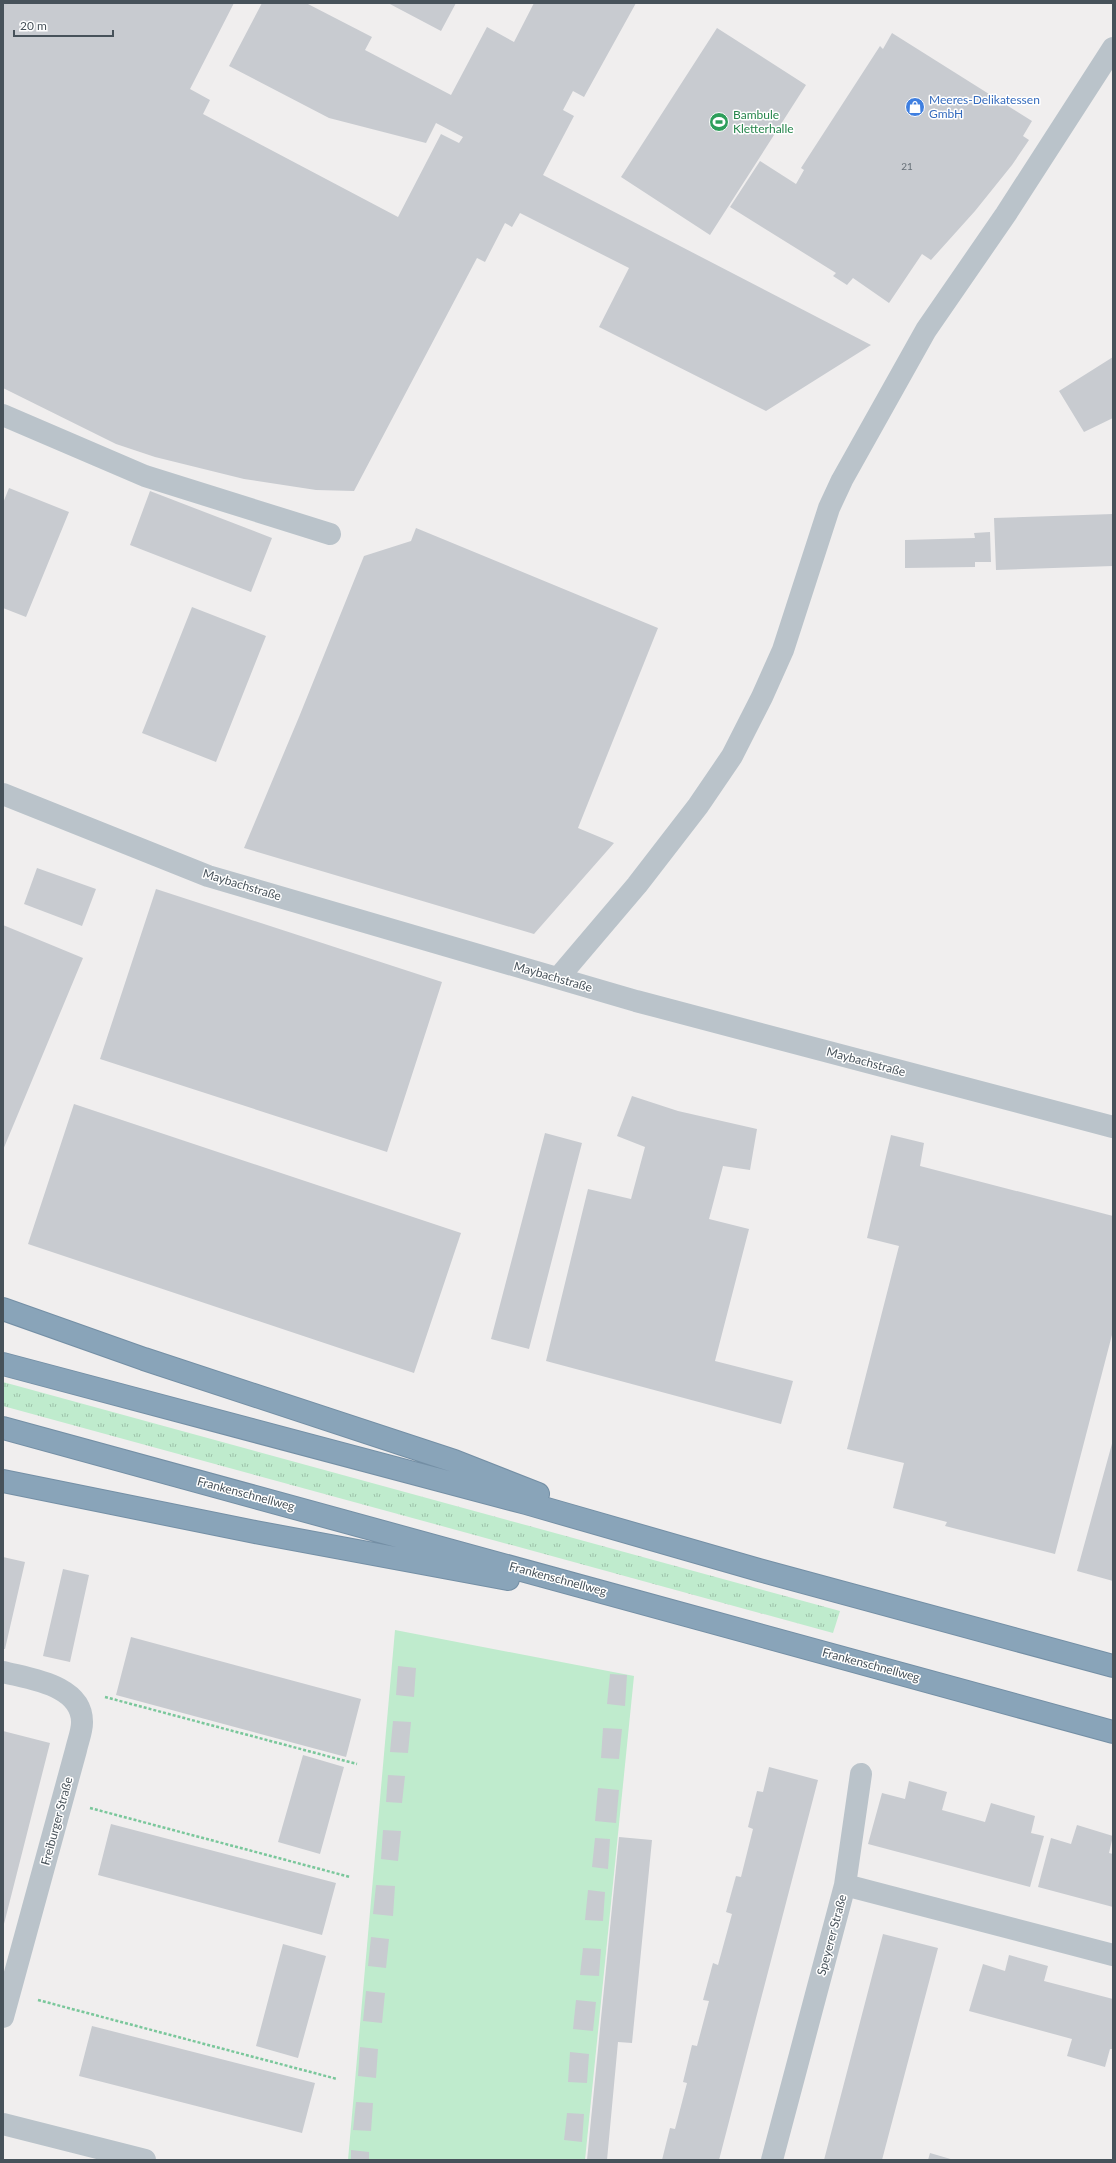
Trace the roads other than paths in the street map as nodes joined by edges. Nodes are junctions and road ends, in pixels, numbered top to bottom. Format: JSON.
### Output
{"nodes":[{"id":1,"x":1113,"y":48,"type":"edge"},
{"id":2,"x":3,"y":415,"type":"edge"},
{"id":3,"x":330,"y":534,"type":"dead end"},
{"id":4,"x":3,"y":794,"type":"edge"},
{"id":5,"x":558,"y":978,"type":"junction"},
{"id":6,"x":1113,"y":1127,"type":"edge"},
{"id":7,"x":3,"y":1309,"type":"edge"},
{"id":8,"x":3,"y":1364,"type":"edge"},
{"id":9,"x":3,"y":1428,"type":"edge"},
{"id":10,"x":3,"y":1481,"type":"edge"},
{"id":11,"x":651,"y":1538,"type":"junction"},
{"id":12,"x":662,"y":1608,"type":"junction"},
{"id":13,"x":1113,"y":1666,"type":"edge"},
{"id":14,"x":3,"y":1672,"type":"edge"},
{"id":15,"x":1113,"y":1732,"type":"edge"},
{"id":16,"x":861,"y":1774,"type":"dead end"},
{"id":17,"x":845,"y":1885,"type":"junction"},
{"id":18,"x":1113,"y":1955,"type":"edge"},
{"id":19,"x":3,"y":2017,"type":"edge"},
{"id":20,"x":3,"y":2124,"type":"edge"},
{"id":21,"x":145,"y":2160,"type":"edge"},
{"id":22,"x":772,"y":2160,"type":"edge"}],
"edges":[{"from":1,"to":5,"type":"street"},
{"from":2,"to":3,"type":"street"},
{"from":4,"to":5,"type":"street","name":"Maybachstraße"},
{"from":5,"to":6,"type":"street","name":"Maybachstraße"},
{"from":7,"to":11,"type":"highway"},
{"from":8,"to":11,"type":"highway"},
{"from":9,"to":12,"type":"highway","name":"Frankenschnellweg"},
{"from":10,"to":12,"type":"highway"},
{"from":11,"to":13,"type":"highway"},
{"from":12,"to":15,"type":"highway","name":"Frankenschnellweg"},
{"from":14,"to":19,"type":"street","name":"Freiburger Straße"},
{"from":16,"to":17,"type":"street"},
{"from":17,"to":18,"type":"street","name":"Speyerer Straße"},
{"from":17,"to":22,"type":"street","name":"Speyerer Straße"},
{"from":20,"to":21,"type":"street"}]}
